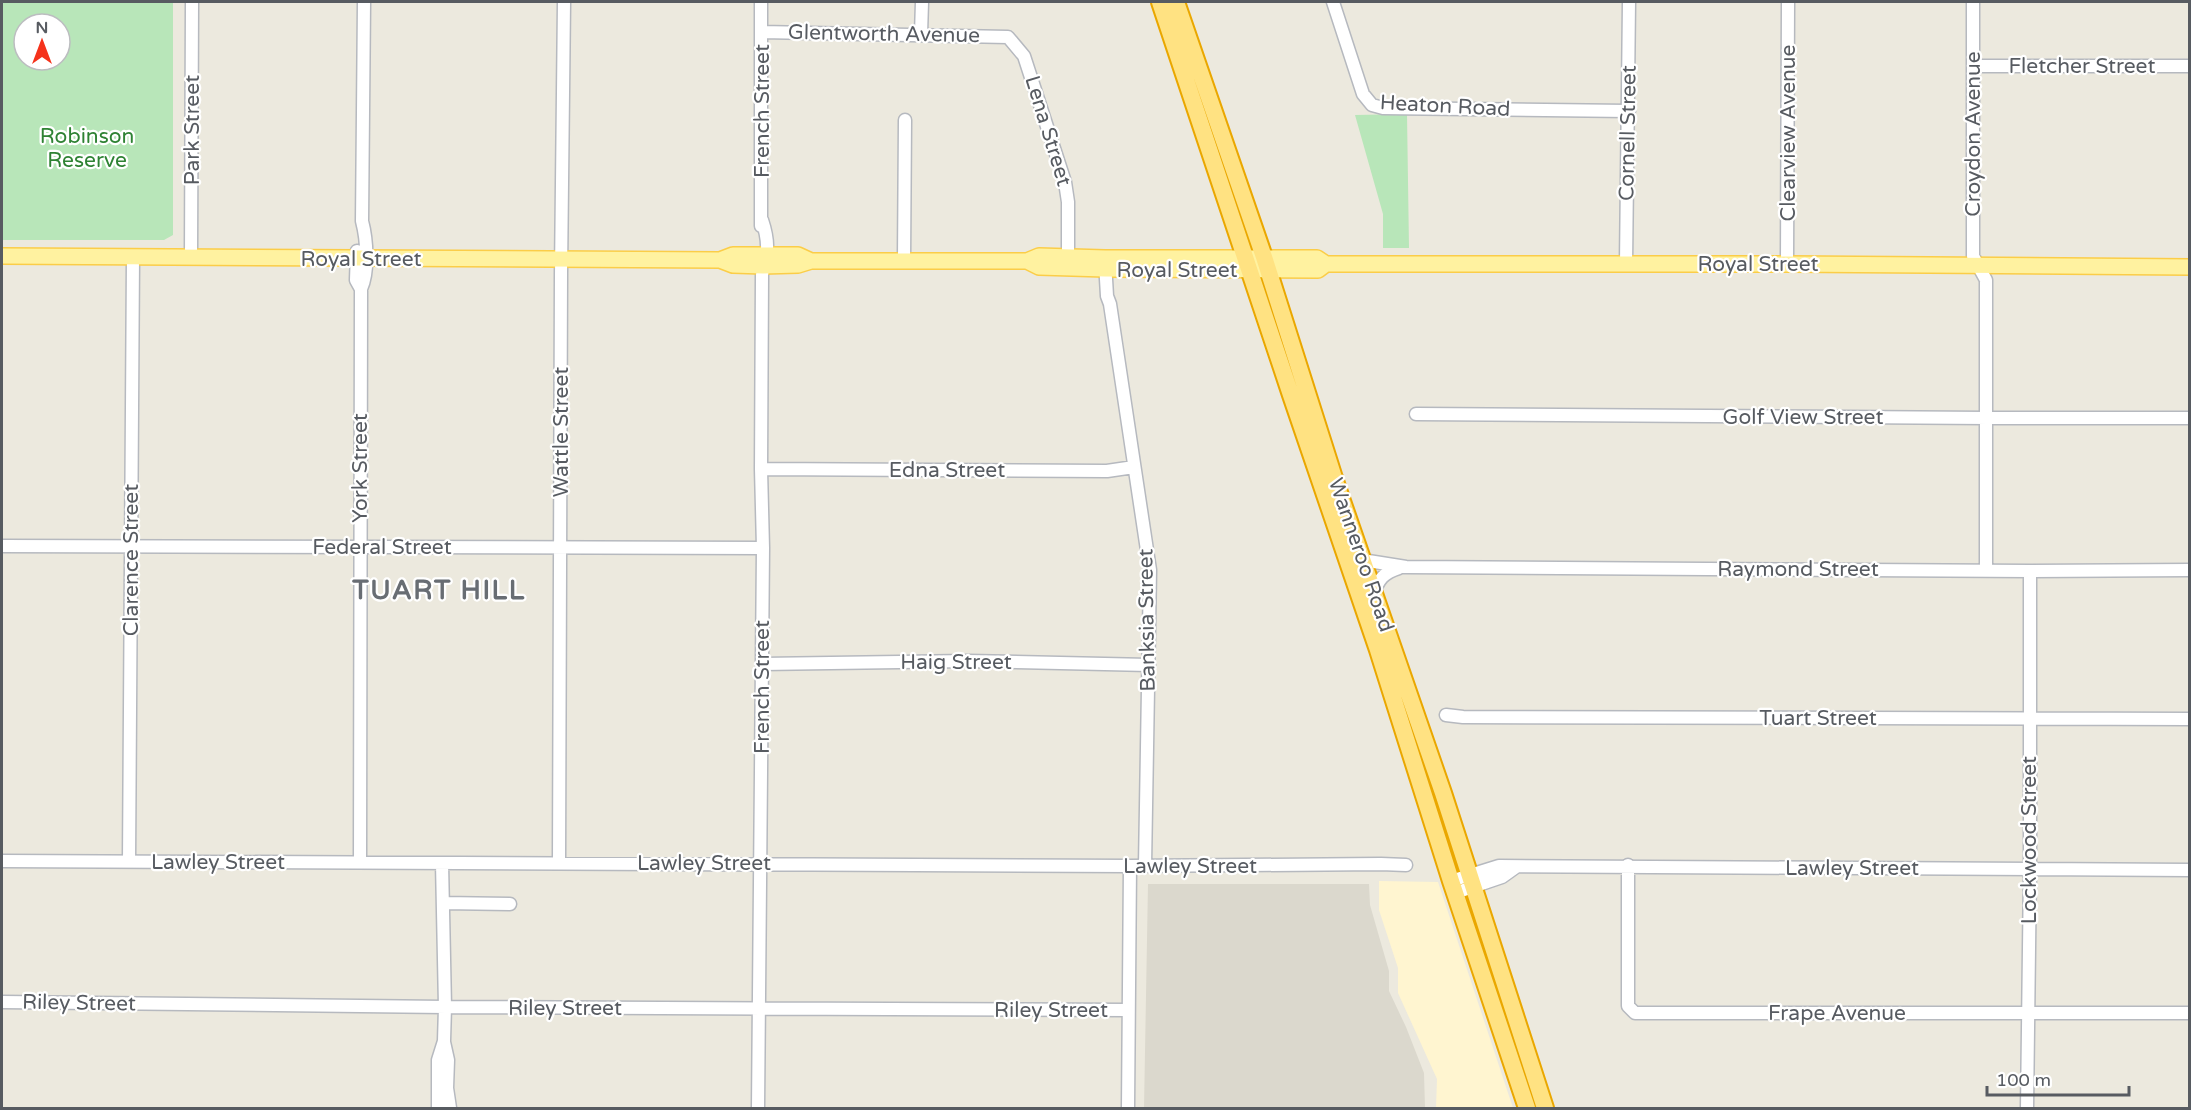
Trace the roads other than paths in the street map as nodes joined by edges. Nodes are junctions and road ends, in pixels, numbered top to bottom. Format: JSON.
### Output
{"nodes":[{"id":1,"x":192,"y":2,"type":"edge"},
{"id":2,"x":364,"y":2,"type":"edge"},
{"id":3,"x":564,"y":2,"type":"edge"},
{"id":4,"x":761,"y":2,"type":"edge"},
{"id":5,"x":922,"y":2,"type":"edge"},
{"id":6,"x":1160,"y":2,"type":"edge"},
{"id":7,"x":1176,"y":2,"type":"edge"},
{"id":8,"x":1333,"y":2,"type":"edge"},
{"id":9,"x":1629,"y":2,"type":"edge"},
{"id":10,"x":1788,"y":2,"type":"edge"},
{"id":11,"x":1974,"y":2,"type":"edge"},
{"id":12,"x":761,"y":32,"type":"junction"},
{"id":13,"x":921,"y":34,"type":"junction"},
{"id":14,"x":1008,"y":37,"type":"joint"},
{"id":15,"x":1974,"y":66,"type":"junction"},
{"id":16,"x":2190,"y":66,"type":"edge"},
{"id":17,"x":1629,"y":111,"type":"junction"},
{"id":18,"x":905,"y":120,"type":"dead end"},
{"id":19,"x":2,"y":256,"type":"edge"},
{"id":20,"x":133,"y":257,"type":"junction"},
{"id":21,"x":191,"y":258,"type":"junction"},
{"id":22,"x":361,"y":259,"type":"junction"},
{"id":23,"x":561,"y":259,"type":"junction"},
{"id":24,"x":763,"y":259,"type":"junction"},
{"id":25,"x":904,"y":260,"type":"junction"},
{"id":26,"x":1068,"y":262,"type":"junction"},
{"id":27,"x":1109,"y":264,"type":"junction"},
{"id":28,"x":1247,"y":264,"type":"junction"},
{"id":29,"x":1266,"y":264,"type":"junction"},
{"id":30,"x":1626,"y":264,"type":"junction"},
{"id":31,"x":1787,"y":264,"type":"junction"},
{"id":32,"x":1979,"y":266,"type":"junction"},
{"id":33,"x":2190,"y":267,"type":"edge"},
{"id":34,"x":1416,"y":414,"type":"dead end"},
{"id":35,"x":1987,"y":418,"type":"junction"},
{"id":36,"x":2190,"y":418,"type":"edge"},
{"id":37,"x":1134,"y":467,"type":"junction"},
{"id":38,"x":761,"y":469,"type":"junction"},
{"id":39,"x":2,"y":546,"type":"edge"},
{"id":40,"x":132,"y":546,"type":"junction"},
{"id":41,"x":360,"y":547,"type":"junction"},
{"id":42,"x":561,"y":548,"type":"junction"},
{"id":43,"x":763,"y":548,"type":"junction"},
{"id":44,"x":1362,"y":560,"type":"junction"},
{"id":45,"x":1406,"y":567,"type":"junction"},
{"id":46,"x":1986,"y":569,"type":"junction"},
{"id":47,"x":2190,"y":570,"type":"edge"},
{"id":48,"x":2030,"y":571,"type":"junction"},
{"id":49,"x":1373,"y":594,"type":"junction"},
{"id":50,"x":762,"y":664,"type":"junction"},
{"id":51,"x":1149,"y":665,"type":"junction"},
{"id":52,"x":1446,"y":715,"type":"dead end"},
{"id":53,"x":2029,"y":719,"type":"junction"},
{"id":54,"x":2190,"y":719,"type":"edge"},
{"id":55,"x":2,"y":861,"type":"edge"},
{"id":56,"x":129,"y":862,"type":"junction"},
{"id":57,"x":360,"y":862,"type":"junction"},
{"id":58,"x":559,"y":862,"type":"junction"},
{"id":59,"x":442,"y":863,"type":"junction"},
{"id":60,"x":762,"y":864,"type":"junction"},
{"id":61,"x":1130,"y":866,"type":"junction"},
{"id":62,"x":1145,"y":866,"type":"junction"},
{"id":63,"x":1406,"y":866,"type":"dead end"},
{"id":64,"x":1628,"y":866,"type":"junction"},
{"id":65,"x":2030,"y":869,"type":"junction"},
{"id":66,"x":2190,"y":870,"type":"edge"},
{"id":67,"x":1471,"y":881,"type":"junction"},
{"id":68,"x":1453,"y":887,"type":"junction"},
{"id":69,"x":443,"y":903,"type":"junction"},
{"id":70,"x":510,"y":904,"type":"dead end"},
{"id":71,"x":1481,"y":910,"type":"junction"},
{"id":72,"x":2,"y":1002,"type":"edge"},
{"id":73,"x":1492,"y":1002,"type":"junction"},
{"id":74,"x":1513,"y":1005,"type":"junction"},
{"id":75,"x":445,"y":1007,"type":"junction"},
{"id":76,"x":759,"y":1008,"type":"junction"},
{"id":77,"x":1128,"y":1010,"type":"junction"},
{"id":78,"x":2190,"y":1013,"type":"edge"},
{"id":79,"x":2029,"y":1014,"type":"junction"},
{"id":80,"x":444,"y":1041,"type":"junction"},
{"id":81,"x":1510,"y":1058,"type":"junction"},
{"id":82,"x":438,"y":1108,"type":"edge"},
{"id":83,"x":450,"y":1108,"type":"edge"},
{"id":84,"x":758,"y":1108,"type":"edge"},
{"id":85,"x":1128,"y":1108,"type":"edge"},
{"id":86,"x":1527,"y":1108,"type":"edge"},
{"id":87,"x":1545,"y":1108,"type":"edge"},
{"id":88,"x":2027,"y":1108,"type":"edge"}],
"edges":[{"from":1,"to":21,"type":"street","name":"Park Street"},
{"from":2,"to":22,"type":"street","name":"York Street"},
{"from":3,"to":23,"type":"street","name":"Wattle Street"},
{"from":4,"to":12,"type":"street","name":"French Street"},
{"from":5,"to":13,"type":"street"},
{"from":6,"to":28,"type":"highway","name":"Wanneroo Road"},
{"from":7,"to":29,"type":"highway","name":"Wanneroo Road"},
{"from":8,"to":17,"type":"street","name":"Heaton Road"},
{"from":9,"to":17,"type":"street","name":"Cornell Street"},
{"from":10,"to":31,"type":"street","name":"Clearview Avenue"},
{"from":11,"to":15,"type":"street","name":"Croydon Avenue"},
{"from":12,"to":13,"type":"street","name":"Glentworth Avenue"},
{"from":12,"to":24,"type":"street","name":"French Street"},
{"from":13,"to":14,"type":"street","name":"Glentworth Avenue"},
{"from":14,"to":26,"type":"street","name":"Lena Street"},
{"from":15,"to":16,"type":"street","name":"Fletcher Street"},
{"from":15,"to":32,"type":"street","name":"Croydon Avenue"},
{"from":17,"to":30,"type":"street","name":"Cornell Street"},
{"from":18,"to":25,"type":"street"},
{"from":19,"to":20,"type":"main road","name":"Royal Street"},
{"from":20,"to":21,"type":"main road","name":"Royal Street"},
{"from":20,"to":40,"type":"street","name":"Clarence Street"},
{"from":21,"to":22,"type":"main road","name":"Royal Street"},
{"from":22,"to":23,"type":"main road","name":"Royal Street"},
{"from":22,"to":41,"type":"street","name":"York Street"},
{"from":23,"to":24,"type":"main road","name":"Royal Street"},
{"from":23,"to":42,"type":"street","name":"Wattle Street"},
{"from":24,"to":25,"type":"main road","name":"Royal Street"},
{"from":24,"to":38,"type":"street","name":"French Street"},
{"from":25,"to":26,"type":"main road","name":"Royal Street"},
{"from":26,"to":27,"type":"main road","name":"Royal Street"},
{"from":27,"to":28,"type":"main road","name":"Royal Street"},
{"from":27,"to":37,"type":"street","name":"Banksia Street"},
{"from":28,"to":29,"type":"main road","name":"Royal Street"},
{"from":28,"to":68,"type":"highway","name":"Wanneroo Road"},
{"from":29,"to":30,"type":"main road","name":"Royal Street"},
{"from":29,"to":44,"type":"highway","name":"Wanneroo Road"},
{"from":30,"to":31,"type":"main road","name":"Royal Street"},
{"from":31,"to":32,"type":"main road","name":"Royal Street"},
{"from":32,"to":33,"type":"main road","name":"Royal Street"},
{"from":32,"to":35,"type":"street"},
{"from":34,"to":35,"type":"street","name":"Golf View Street"},
{"from":35,"to":36,"type":"street","name":"Golf View Street"},
{"from":35,"to":46,"type":"street"},
{"from":37,"to":38,"type":"street","name":"Edna Street"},
{"from":37,"to":51,"type":"street","name":"Banksia Street"},
{"from":38,"to":43,"type":"street","name":"French Street"},
{"from":39,"to":40,"type":"street","name":"Federal Street"},
{"from":40,"to":41,"type":"street","name":"Federal Street"},
{"from":40,"to":56,"type":"street","name":"Clarence Street"},
{"from":41,"to":42,"type":"street","name":"Federal Street"},
{"from":41,"to":57,"type":"street","name":"York Street"},
{"from":42,"to":43,"type":"street","name":"Federal Street"},
{"from":42,"to":58,"type":"street","name":"Wattle Street"},
{"from":43,"to":50,"type":"street","name":"French Street"},
{"from":44,"to":45,"type":"street","name":"Raymond Street"},
{"from":44,"to":49,"type":"highway","name":"Wanneroo Road"},
{"from":45,"to":46,"type":"street","name":"Raymond Street"},
{"from":45,"to":49,"type":"street","name":"Raymond Street"},
{"from":46,"to":48,"type":"street","name":"Raymond Street"},
{"from":47,"to":48,"type":"street","name":"Raymond Street"},
{"from":48,"to":53,"type":"street","name":"Lockwood Street"},
{"from":49,"to":67,"type":"highway","name":"Wanneroo Road"},
{"from":50,"to":51,"type":"street","name":"Haig Street"},
{"from":50,"to":60,"type":"street","name":"French Street"},
{"from":51,"to":62,"type":"street","name":"Banksia Street"},
{"from":52,"to":53,"type":"street","name":"Tuart Street"},
{"from":53,"to":54,"type":"street","name":"Tuart Street"},
{"from":53,"to":65,"type":"street","name":"Lockwood Street"},
{"from":55,"to":56,"type":"street","name":"Lawley Street"},
{"from":56,"to":57,"type":"street","name":"Lawley Street"},
{"from":57,"to":59,"type":"street","name":"Lawley Street"},
{"from":58,"to":59,"type":"street","name":"Lawley Street"},
{"from":58,"to":60,"type":"street","name":"Lawley Street"},
{"from":59,"to":69,"type":"street"},
{"from":60,"to":61,"type":"street","name":"Lawley Street"},
{"from":60,"to":76,"type":"street","name":"French Street"},
{"from":61,"to":62,"type":"street","name":"Lawley Street"},
{"from":61,"to":77,"type":"street"},
{"from":62,"to":63,"type":"street","name":"Lawley Street"},
{"from":64,"to":65,"type":"street","name":"Lawley Street"},
{"from":64,"to":67,"type":"street","name":"Lawley Street"},
{"from":64,"to":79,"type":"street","name":"Frape Avenue"},
{"from":65,"to":66,"type":"street","name":"Lawley Street"},
{"from":65,"to":79,"type":"street","name":"Lockwood Street"},
{"from":67,"to":68,"type":"street","name":"Lawley Street"},
{"from":67,"to":71,"type":"highway","name":"Wanneroo Road"},
{"from":68,"to":73,"type":"highway","name":"Wanneroo Road"},
{"from":69,"to":70,"type":"street"},
{"from":69,"to":75,"type":"street"},
{"from":71,"to":73,"type":"highway"},
{"from":71,"to":74,"type":"highway","name":"Wanneroo Road"},
{"from":72,"to":75,"type":"street","name":"Riley Street"},
{"from":73,"to":81,"type":"highway","name":"Wanneroo Road"},
{"from":74,"to":81,"type":"highway"},
{"from":74,"to":87,"type":"highway","name":"Wanneroo Road"},
{"from":75,"to":76,"type":"street","name":"Riley Street"},
{"from":75,"to":80,"type":"street"},
{"from":76,"to":77,"type":"street","name":"Riley Street"},
{"from":76,"to":84,"type":"street","name":"French Street"},
{"from":77,"to":85,"type":"street"},
{"from":78,"to":79,"type":"street","name":"Frape Avenue"},
{"from":79,"to":88,"type":"street","name":"Lockwood Street"},
{"from":80,"to":82,"type":"street"},
{"from":80,"to":83,"type":"street"},
{"from":81,"to":86,"type":"highway","name":"Wanneroo Road"}]}
